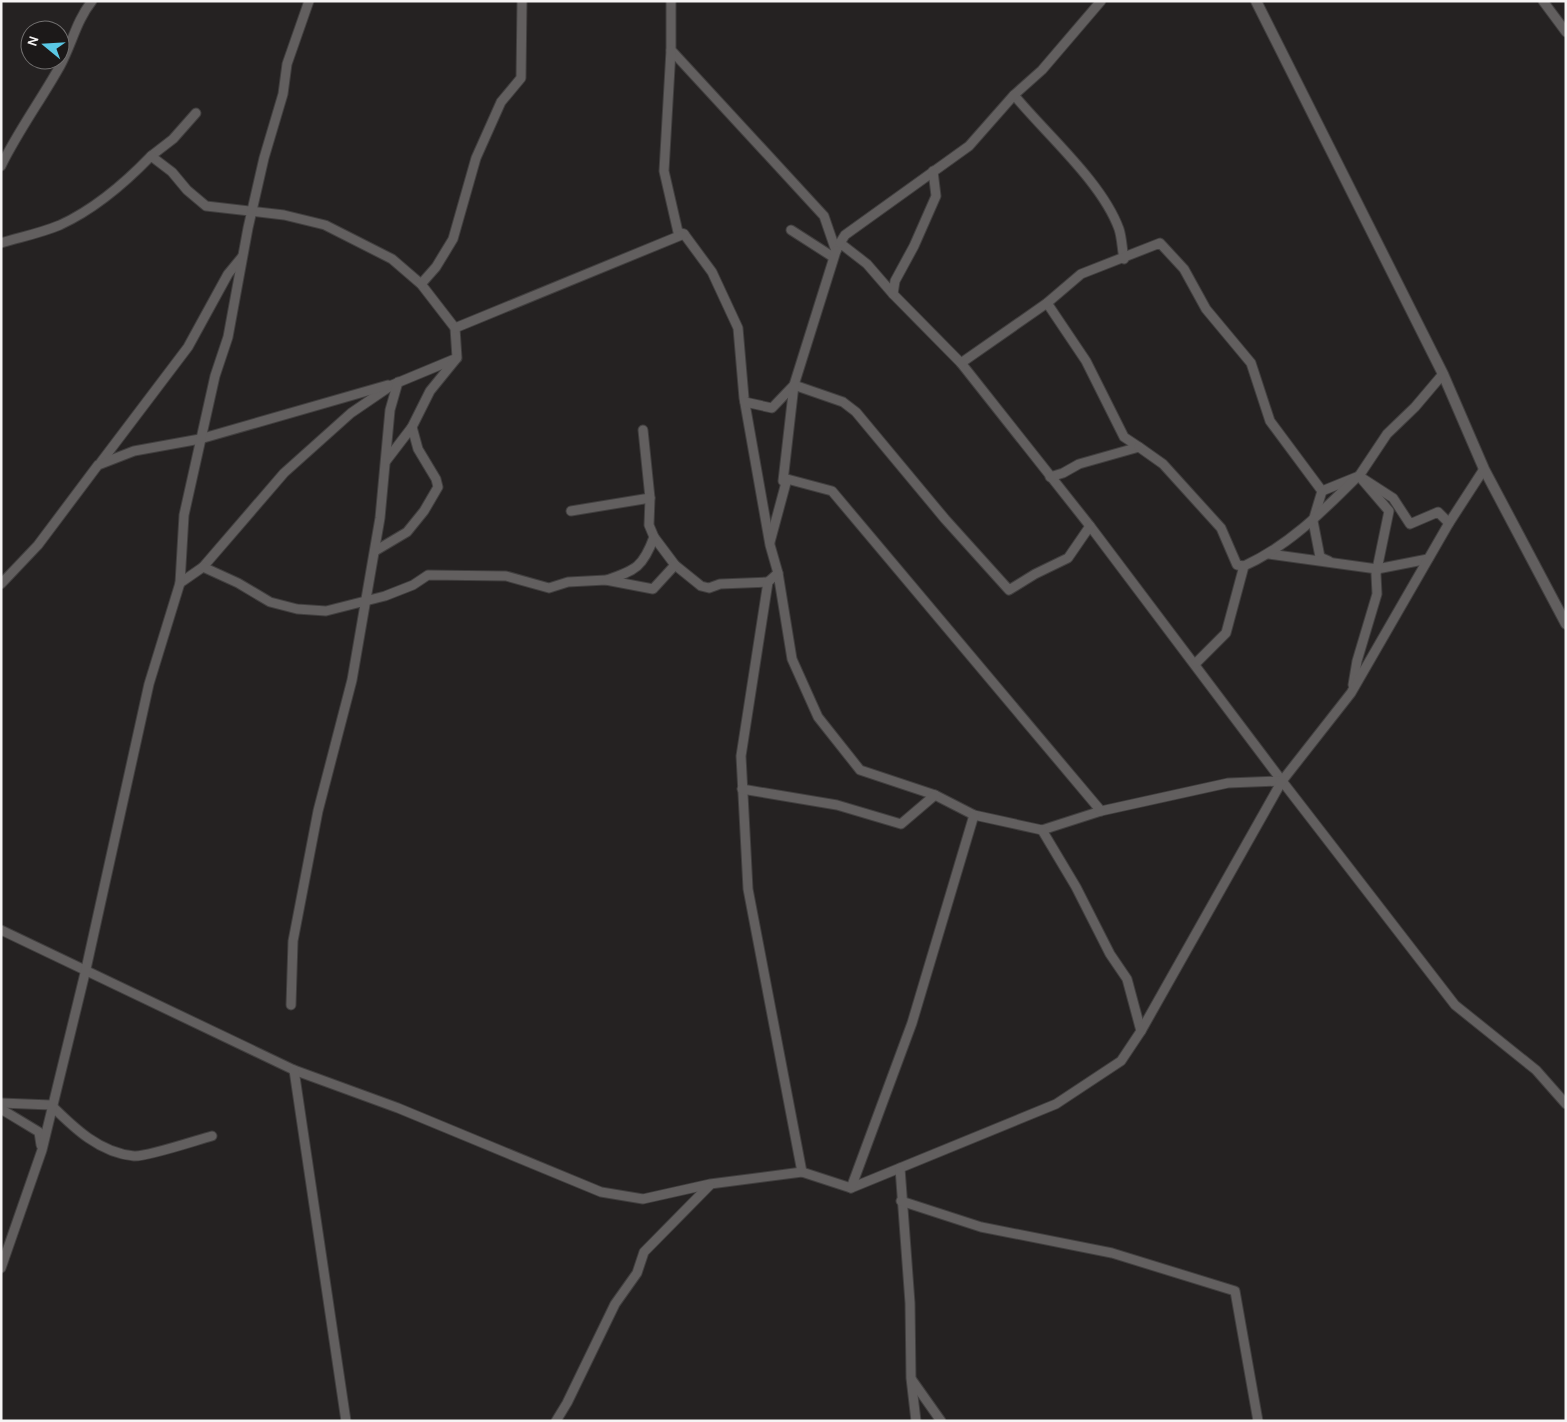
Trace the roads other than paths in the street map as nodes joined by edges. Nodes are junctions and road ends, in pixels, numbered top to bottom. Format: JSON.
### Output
{"nodes":[{"id":1,"x":92,"y":1,"type":"edge"},
{"id":2,"x":309,"y":1,"type":"edge"},
{"id":3,"x":522,"y":1,"type":"edge"},
{"id":4,"x":671,"y":1,"type":"edge"},
{"id":5,"x":1101,"y":1,"type":"edge"},
{"id":6,"x":1256,"y":1,"type":"edge"},
{"id":7,"x":1543,"y":1,"type":"edge"},
{"id":8,"x":1566,"y":32,"type":"edge"},
{"id":9,"x":671,"y":50,"type":"junction"},
{"id":10,"x":1014,"y":95,"type":"junction"},
{"id":11,"x":196,"y":113,"type":"dead end"},
{"id":12,"x":151,"y":156,"type":"junction"},
{"id":13,"x":1,"y":166,"type":"edge"},
{"id":14,"x":933,"y":171,"type":"junction"},
{"id":15,"x":252,"y":212,"type":"junction"},
{"id":16,"x":791,"y":230,"type":"dead end"},
{"id":17,"x":684,"y":234,"type":"junction"},
{"id":18,"x":1,"y":243,"type":"edge"},
{"id":19,"x":836,"y":250,"type":"junction"},
{"id":20,"x":243,"y":255,"type":"junction"},
{"id":21,"x":1124,"y":259,"type":"junction"},
{"id":22,"x":421,"y":284,"type":"junction"},
{"id":23,"x":893,"y":294,"type":"junction"},
{"id":24,"x":1046,"y":303,"type":"junction"},
{"id":25,"x":455,"y":328,"type":"junction"},
{"id":26,"x":457,"y":358,"type":"junction"},
{"id":27,"x":961,"y":363,"type":"junction"},
{"id":28,"x":1443,"y":374,"type":"junction"},
{"id":29,"x":398,"y":382,"type":"junction"},
{"id":30,"x":794,"y":385,"type":"junction"},
{"id":31,"x":745,"y":402,"type":"junction"},
{"id":32,"x":412,"y":427,"type":"junction"},
{"id":33,"x":643,"y":430,"type":"dead end"},
{"id":34,"x":200,"y":439,"type":"junction"},
{"id":35,"x":1139,"y":447,"type":"junction"},
{"id":36,"x":386,"y":461,"type":"junction"},
{"id":37,"x":98,"y":465,"type":"junction"},
{"id":38,"x":1484,"y":469,"type":"junction"},
{"id":39,"x":1359,"y":476,"type":"junction"},
{"id":40,"x":1050,"y":478,"type":"junction"},
{"id":41,"x":787,"y":479,"type":"junction"},
{"id":42,"x":1322,"y":491,"type":"junction"},
{"id":43,"x":650,"y":498,"type":"junction"},
{"id":44,"x":571,"y":511,"type":"dead end"},
{"id":45,"x":1314,"y":520,"type":"junction"},
{"id":46,"x":1449,"y":523,"type":"junction"},
{"id":47,"x":1090,"y":526,"type":"junction"},
{"id":48,"x":654,"y":537,"type":"junction"},
{"id":49,"x":770,"y":545,"type":"junction"},
{"id":50,"x":375,"y":551,"type":"junction"},
{"id":51,"x":1269,"y":554,"type":"junction"},
{"id":52,"x":1428,"y":559,"type":"junction"},
{"id":53,"x":675,"y":565,"type":"junction"},
{"id":54,"x":1336,"y":565,"type":"junction"},
{"id":55,"x":1244,"y":566,"type":"junction"},
{"id":56,"x":203,"y":567,"type":"junction"},
{"id":57,"x":1377,"y":569,"type":"junction"},
{"id":58,"x":778,"y":573,"type":"junction"},
{"id":59,"x":606,"y":580,"type":"junction"},
{"id":60,"x":180,"y":582,"type":"junction"},
{"id":61,"x":768,"y":582,"type":"junction"},
{"id":62,"x":1,"y":584,"type":"edge"},
{"id":63,"x":367,"y":599,"type":"junction"},
{"id":64,"x":1566,"y":624,"type":"edge"},
{"id":65,"x":1196,"y":663,"type":"junction"},
{"id":66,"x":1351,"y":693,"type":"junction"},
{"id":67,"x":1282,"y":781,"type":"junction"},
{"id":68,"x":742,"y":789,"type":"junction"},
{"id":69,"x":935,"y":795,"type":"junction"},
{"id":70,"x":1101,"y":811,"type":"junction"},
{"id":71,"x":974,"y":815,"type":"junction"},
{"id":72,"x":1042,"y":830,"type":"junction"},
{"id":73,"x":1,"y":930,"type":"edge"},
{"id":74,"x":86,"y":969,"type":"junction"},
{"id":75,"x":291,"y":1006,"type":"dead end"},
{"id":76,"x":1141,"y":1031,"type":"junction"},
{"id":77,"x":294,"y":1070,"type":"junction"},
{"id":78,"x":1,"y":1103,"type":"edge"},
{"id":79,"x":1566,"y":1104,"type":"edge"},
{"id":80,"x":51,"y":1105,"type":"junction"},
{"id":81,"x":1,"y":1110,"type":"edge"},
{"id":82,"x":212,"y":1136,"type":"dead end"},
{"id":83,"x":42,"y":1150,"type":"junction"},
{"id":84,"x":900,"y":1168,"type":"junction"},
{"id":85,"x":802,"y":1172,"type":"junction"},
{"id":86,"x":710,"y":1184,"type":"junction"},
{"id":87,"x":851,"y":1188,"type":"junction"},
{"id":88,"x":901,"y":1201,"type":"junction"},
{"id":89,"x":1,"y":1268,"type":"edge"},
{"id":90,"x":911,"y":1378,"type":"junction"},
{"id":91,"x":346,"y":1421,"type":"edge"},
{"id":92,"x":556,"y":1421,"type":"edge"},
{"id":93,"x":916,"y":1421,"type":"edge"},
{"id":94,"x":941,"y":1421,"type":"edge"},
{"id":95,"x":1258,"y":1421,"type":"edge"}],
"edges":[{"from":1,"to":13,"type":"street"},
{"from":2,"to":15,"type":"street"},
{"from":3,"to":22,"type":"street"},
{"from":4,"to":9,"type":"street"},
{"from":5,"to":10,"type":"street"},
{"from":6,"to":28,"type":"street"},
{"from":7,"to":8,"type":"street"},
{"from":9,"to":17,"type":"street"},
{"from":9,"to":19,"type":"street"},
{"from":10,"to":14,"type":"street"},
{"from":10,"to":21,"type":"street"},
{"from":11,"to":12,"type":"street"},
{"from":12,"to":15,"type":"street"},
{"from":12,"to":18,"type":"street"},
{"from":14,"to":19,"type":"street"},
{"from":14,"to":23,"type":"street"},
{"from":15,"to":20,"type":"street"},
{"from":15,"to":22,"type":"street"},
{"from":16,"to":19,"type":"street"},
{"from":17,"to":25,"type":"street"},
{"from":17,"to":31,"type":"street"},
{"from":19,"to":23,"type":"street"},
{"from":19,"to":30,"type":"street"},
{"from":20,"to":34,"type":"street"},
{"from":20,"to":37,"type":"street"},
{"from":21,"to":24,"type":"street"},
{"from":21,"to":42,"type":"street"},
{"from":22,"to":25,"type":"street"},
{"from":23,"to":27,"type":"street"},
{"from":24,"to":27,"type":"street"},
{"from":24,"to":35,"type":"street"},
{"from":25,"to":26,"type":"street"},
{"from":26,"to":29,"type":"street"},
{"from":26,"to":32,"type":"street"},
{"from":27,"to":40,"type":"street"},
{"from":28,"to":38,"type":"street"},
{"from":28,"to":39,"type":"street"},
{"from":29,"to":34,"type":"street"},
{"from":29,"to":36,"type":"street"},
{"from":29,"to":56,"type":"street"},
{"from":30,"to":31,"type":"street"},
{"from":30,"to":41,"type":"street"},
{"from":30,"to":47,"type":"street"},
{"from":31,"to":49,"type":"street"},
{"from":32,"to":36,"type":"street"},
{"from":32,"to":50,"type":"street"},
{"from":33,"to":43,"type":"street"},
{"from":34,"to":37,"type":"street"},
{"from":34,"to":60,"type":"street"},
{"from":35,"to":40,"type":"street"},
{"from":35,"to":55,"type":"street"},
{"from":36,"to":50,"type":"street"},
{"from":37,"to":62,"type":"street"},
{"from":38,"to":46,"type":"street"},
{"from":38,"to":64,"type":"street"},
{"from":39,"to":42,"type":"street"},
{"from":39,"to":45,"type":"street"},
{"from":39,"to":46,"type":"street"},
{"from":39,"to":57,"type":"street"},
{"from":40,"to":47,"type":"street"},
{"from":41,"to":49,"type":"street"},
{"from":41,"to":70,"type":"street"},
{"from":42,"to":45,"type":"street"},
{"from":43,"to":44,"type":"street"},
{"from":43,"to":48,"type":"street"},
{"from":45,"to":51,"type":"street"},
{"from":45,"to":54,"type":"street"},
{"from":46,"to":52,"type":"street"},
{"from":47,"to":65,"type":"street"},
{"from":48,"to":53,"type":"street"},
{"from":48,"to":59,"type":"street"},
{"from":49,"to":58,"type":"street"},
{"from":50,"to":63,"type":"street"},
{"from":51,"to":54,"type":"street"},
{"from":51,"to":55,"type":"street"},
{"from":52,"to":57,"type":"street"},
{"from":52,"to":66,"type":"street"},
{"from":53,"to":59,"type":"street"},
{"from":53,"to":61,"type":"street"},
{"from":54,"to":57,"type":"street"},
{"from":55,"to":65,"type":"street"},
{"from":56,"to":60,"type":"street"},
{"from":56,"to":63,"type":"street"},
{"from":57,"to":66,"type":"street"},
{"from":58,"to":61,"type":"street"},
{"from":58,"to":69,"type":"street"},
{"from":59,"to":63,"type":"street"},
{"from":60,"to":74,"type":"street"},
{"from":61,"to":68,"type":"street"},
{"from":63,"to":75,"type":"street"},
{"from":65,"to":67,"type":"street"},
{"from":66,"to":67,"type":"street"},
{"from":67,"to":70,"type":"street"},
{"from":67,"to":76,"type":"street"},
{"from":67,"to":79,"type":"street"},
{"from":68,"to":69,"type":"street"},
{"from":68,"to":85,"type":"street"},
{"from":69,"to":71,"type":"street"},
{"from":70,"to":72,"type":"street"},
{"from":71,"to":72,"type":"street"},
{"from":71,"to":87,"type":"street"},
{"from":72,"to":76,"type":"street"},
{"from":73,"to":74,"type":"street"},
{"from":74,"to":77,"type":"street"},
{"from":74,"to":80,"type":"street"},
{"from":76,"to":84,"type":"street"},
{"from":77,"to":86,"type":"street"},
{"from":77,"to":91,"type":"street"},
{"from":78,"to":80,"type":"street"},
{"from":80,"to":82,"type":"street"},
{"from":80,"to":83,"type":"street"},
{"from":81,"to":83,"type":"street"},
{"from":83,"to":89,"type":"street"},
{"from":84,"to":87,"type":"street"},
{"from":84,"to":88,"type":"street"},
{"from":85,"to":86,"type":"street"},
{"from":85,"to":87,"type":"street"},
{"from":86,"to":92,"type":"street"},
{"from":88,"to":90,"type":"street"},
{"from":88,"to":95,"type":"street"},
{"from":90,"to":93,"type":"street"},
{"from":90,"to":94,"type":"street"}]}
